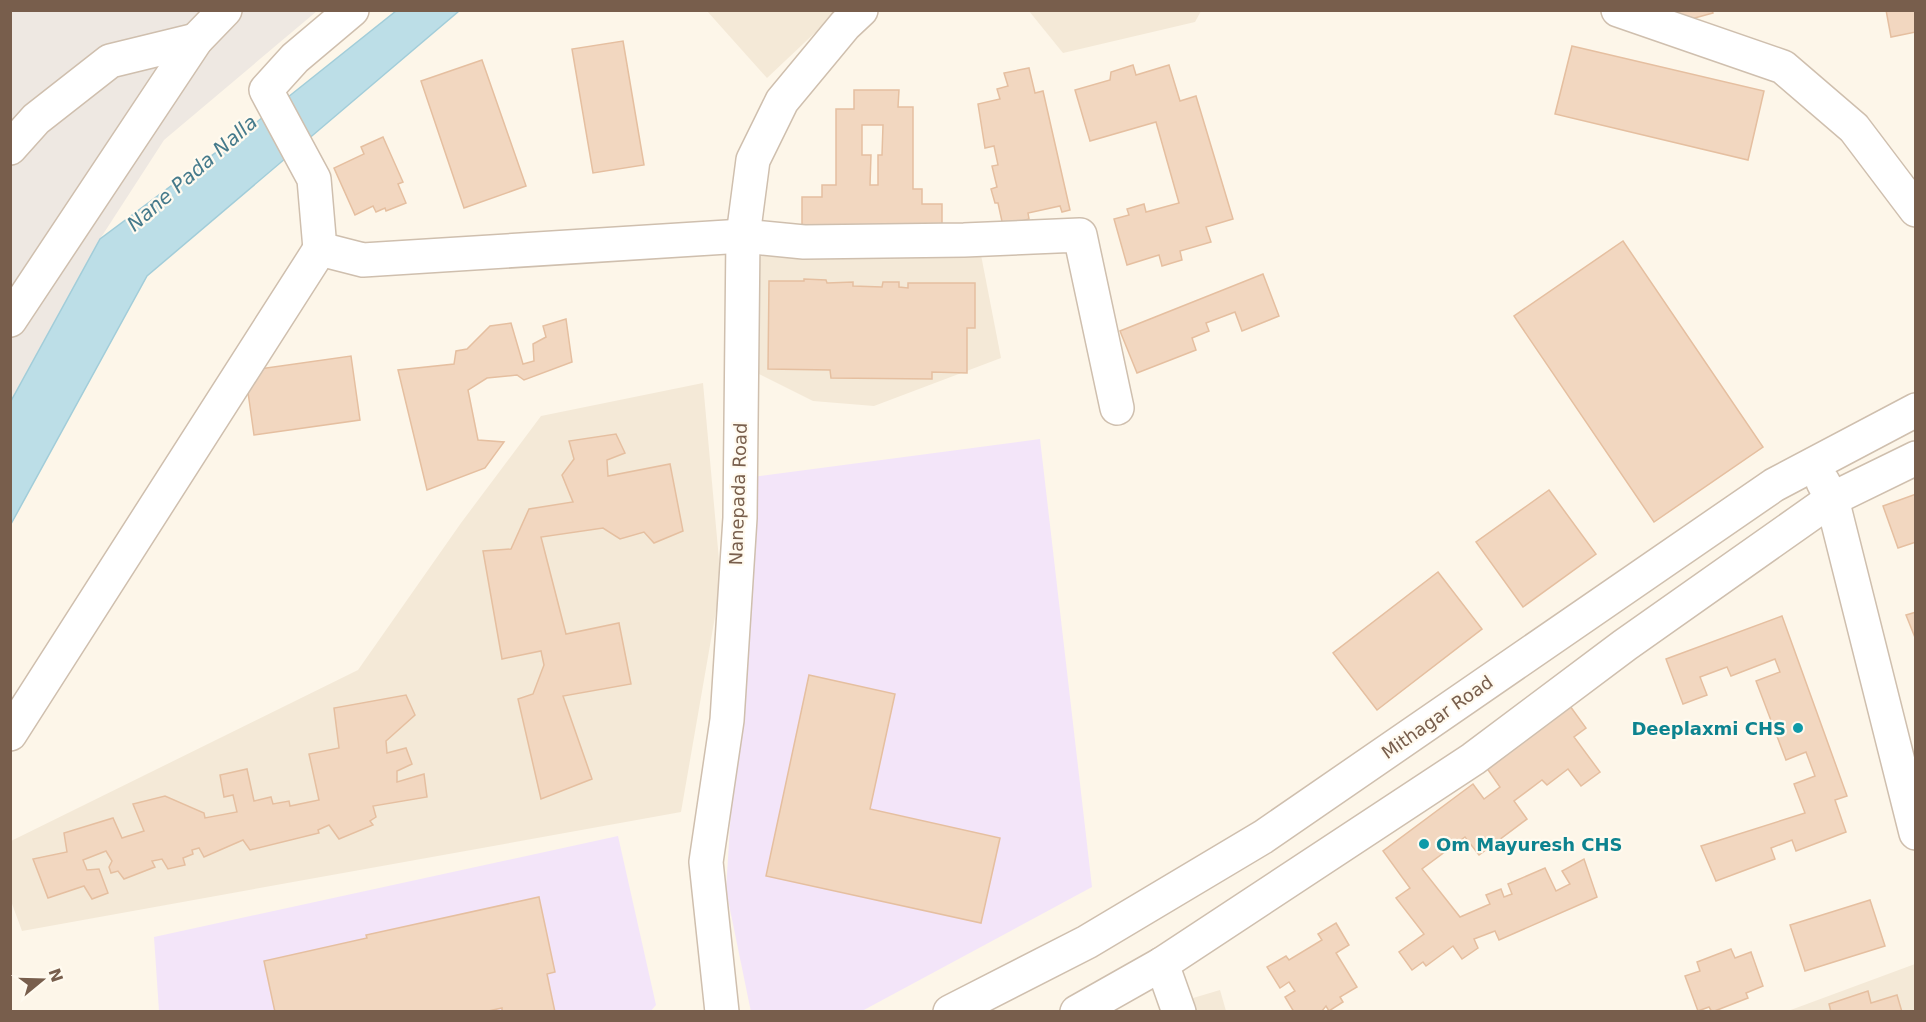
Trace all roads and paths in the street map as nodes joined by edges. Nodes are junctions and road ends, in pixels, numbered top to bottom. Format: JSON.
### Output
{"nodes":[{"id":1,"x":225,"y":10,"type":"edge"},
{"id":2,"x":352,"y":10,"type":"edge"},
{"id":3,"x":861,"y":10,"type":"edge"},
{"id":4,"x":1618,"y":10,"type":"edge"},
{"id":5,"x":196,"y":40,"type":"junction"},
{"id":6,"x":23,"y":123,"type":"edge"},
{"id":7,"x":10,"y":148,"type":"edge"},
{"id":8,"x":1916,"y":210,"type":"edge"},
{"id":9,"x":743,"y":236,"type":"junction"},
{"id":10,"x":320,"y":249,"type":"junction"},
{"id":11,"x":10,"y":320,"type":"edge"},
{"id":12,"x":1117,"y":408,"type":"dead end"},
{"id":13,"x":1916,"y":410,"type":"edge"},
{"id":14,"x":1916,"y":458,"type":"edge"},
{"id":15,"x":1814,"y":464,"type":"junction"},
{"id":16,"x":1832,"y":499,"type":"junction"},
{"id":17,"x":10,"y":734,"type":"edge"},
{"id":18,"x":1916,"y":833,"type":"edge"},
{"id":19,"x":1162,"y":964,"type":"junction"},
{"id":20,"x":715,"y":1007,"type":"edge"},
{"id":21,"x":950,"y":1011,"type":"edge"},
{"id":22,"x":1077,"y":1011,"type":"edge"},
{"id":23,"x":1179,"y":1011,"type":"edge"}],
"edges":[{"from":1,"to":5,"type":"street"},
{"from":2,"to":10,"type":"street"},
{"from":3,"to":9,"type":"street","name":"Nanepada Road"},
{"from":4,"to":8,"type":"street"},
{"from":5,"to":6,"type":"street"},
{"from":5,"to":11,"type":"street"},
{"from":6,"to":7,"type":"street"},
{"from":9,"to":10,"type":"street"},
{"from":9,"to":12,"type":"street"},
{"from":9,"to":20,"type":"street","name":"Nanepada Road"},
{"from":10,"to":17,"type":"street"},
{"from":13,"to":15,"type":"street","name":"Mithagar Road"},
{"from":14,"to":16,"type":"street"},
{"from":15,"to":16,"type":"street"},
{"from":15,"to":21,"type":"street","name":"Mithagar Road"},
{"from":16,"to":18,"type":"street"},
{"from":16,"to":19,"type":"street"},
{"from":19,"to":22,"type":"street"},
{"from":19,"to":23,"type":"street"}]}
